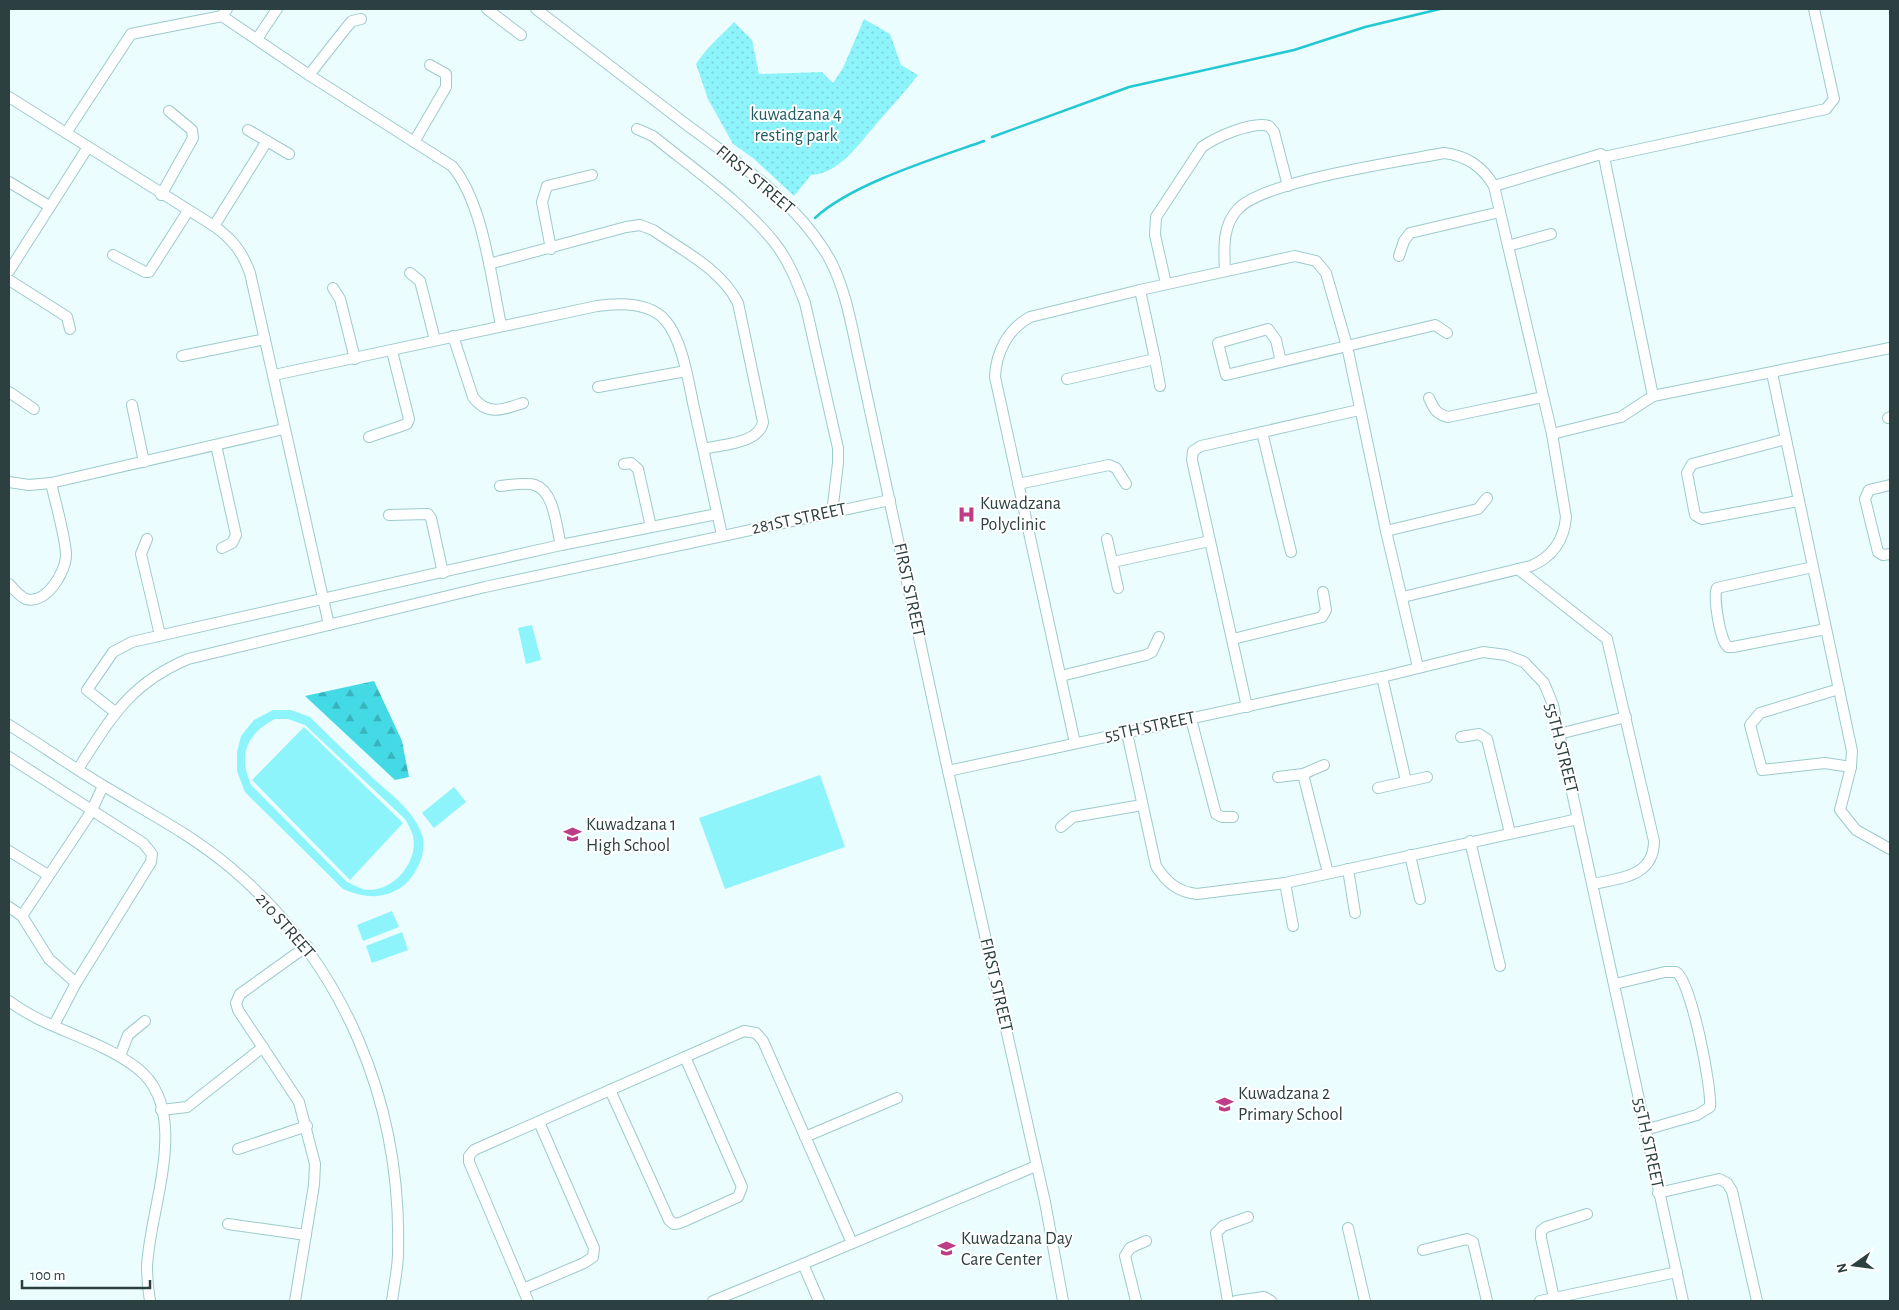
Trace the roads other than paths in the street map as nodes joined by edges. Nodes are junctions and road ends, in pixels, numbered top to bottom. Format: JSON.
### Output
{"nodes":[{"id":1,"x":277,"y":9,"type":"edge"},
{"id":2,"x":487,"y":9,"type":"edge"},
{"id":3,"x":536,"y":9,"type":"edge"},
{"id":4,"x":1814,"y":9,"type":"edge"},
{"id":5,"x":225,"y":12,"type":"edge"},
{"id":6,"x":361,"y":19,"type":"dead end"},
{"id":7,"x":521,"y":34,"type":"dead end"},
{"id":8,"x":257,"y":39,"type":"junction"},
{"id":9,"x":430,"y":65,"type":"dead end"},
{"id":10,"x":309,"y":75,"type":"junction"},
{"id":11,"x":9,"y":97,"type":"edge"},
{"id":12,"x":170,"y":111,"type":"dead end"},
{"id":13,"x":637,"y":129,"type":"dead end"},
{"id":14,"x":248,"y":130,"type":"dead end"},
{"id":15,"x":66,"y":133,"type":"junction"},
{"id":16,"x":267,"y":141,"type":"junction"},
{"id":17,"x":414,"y":142,"type":"junction"},
{"id":18,"x":88,"y":147,"type":"junction"},
{"id":19,"x":289,"y":154,"type":"dead end"},
{"id":20,"x":1604,"y":157,"type":"junction"},
{"id":21,"x":592,"y":174,"type":"dead end"},
{"id":22,"x":9,"y":182,"type":"edge"},
{"id":23,"x":1288,"y":186,"type":"junction"},
{"id":24,"x":1494,"y":186,"type":"junction"},
{"id":25,"x":161,"y":194,"type":"junction"},
{"id":26,"x":50,"y":206,"type":"junction"},
{"id":27,"x":188,"y":211,"type":"junction"},
{"id":28,"x":1500,"y":212,"type":"junction"},
{"id":29,"x":214,"y":226,"type":"junction"},
{"id":30,"x":1551,"y":234,"type":"dead end"},
{"id":31,"x":1508,"y":246,"type":"junction"},
{"id":32,"x":551,"y":249,"type":"junction"},
{"id":33,"x":113,"y":255,"type":"dead end"},
{"id":34,"x":1399,"y":256,"type":"dead end"},
{"id":35,"x":489,"y":264,"type":"junction"},
{"id":36,"x":1225,"y":271,"type":"junction"},
{"id":37,"x":9,"y":272,"type":"edge"},
{"id":38,"x":410,"y":273,"type":"dead end"},
{"id":39,"x":9,"y":280,"type":"edge"},
{"id":40,"x":1166,"y":284,"type":"junction"},
{"id":41,"x":333,"y":288,"type":"dead end"},
{"id":42,"x":1140,"y":290,"type":"junction"},
{"id":43,"x":502,"y":326,"type":"junction"},
{"id":44,"x":70,"y":329,"type":"dead end"},
{"id":45,"x":1447,"y":332,"type":"dead end"},
{"id":46,"x":453,"y":336,"type":"junction"},
{"id":47,"x":265,"y":339,"type":"junction"},
{"id":48,"x":435,"y":340,"type":"junction"},
{"id":49,"x":1347,"y":346,"type":"junction"},
{"id":50,"x":1890,"y":348,"type":"edge"},
{"id":51,"x":392,"y":351,"type":"junction"},
{"id":52,"x":182,"y":356,"type":"dead end"},
{"id":53,"x":355,"y":359,"type":"junction"},
{"id":54,"x":1155,"y":359,"type":"junction"},
{"id":55,"x":1281,"y":362,"type":"junction"},
{"id":56,"x":686,"y":370,"type":"junction"},
{"id":57,"x":1772,"y":373,"type":"junction"},
{"id":58,"x":274,"y":375,"type":"junction"},
{"id":59,"x":1067,"y":379,"type":"dead end"},
{"id":60,"x":1160,"y":386,"type":"dead end"},
{"id":61,"x":598,"y":388,"type":"dead end"},
{"id":62,"x":9,"y":392,"type":"edge"},
{"id":63,"x":1653,"y":396,"type":"junction"},
{"id":64,"x":1543,"y":397,"type":"junction"},
{"id":65,"x":1430,"y":398,"type":"dead end"},
{"id":66,"x":523,"y":403,"type":"dead end"},
{"id":67,"x":132,"y":405,"type":"dead end"},
{"id":68,"x":34,"y":409,"type":"dead end"},
{"id":69,"x":1359,"y":410,"type":"junction"},
{"id":70,"x":284,"y":429,"type":"junction"},
{"id":71,"x":1262,"y":432,"type":"junction"},
{"id":72,"x":1552,"y":434,"type":"junction"},
{"id":73,"x":369,"y":437,"type":"dead end"},
{"id":74,"x":1786,"y":439,"type":"junction"},
{"id":75,"x":216,"y":445,"type":"junction"},
{"id":76,"x":704,"y":449,"type":"junction"},
{"id":77,"x":144,"y":462,"type":"junction"},
{"id":78,"x":624,"y":464,"type":"dead end"},
{"id":79,"x":9,"y":482,"type":"edge"},
{"id":80,"x":51,"y":483,"type":"junction"},
{"id":81,"x":1018,"y":484,"type":"junction"},
{"id":82,"x":1126,"y":484,"type":"dead end"},
{"id":83,"x":1890,"y":485,"type":"edge"},
{"id":84,"x":500,"y":486,"type":"dead end"},
{"id":85,"x":1487,"y":498,"type":"dead end"},
{"id":86,"x":890,"y":500,"type":"junction"},
{"id":87,"x":1798,"y":501,"type":"junction"},
{"id":88,"x":832,"y":513,"type":"junction"},
{"id":89,"x":717,"y":514,"type":"junction"},
{"id":90,"x":389,"y":515,"type":"dead end"},
{"id":91,"x":651,"y":526,"type":"junction"},
{"id":92,"x":1386,"y":531,"type":"junction"},
{"id":93,"x":722,"y":535,"type":"junction"},
{"id":94,"x":147,"y":538,"type":"dead end"},
{"id":95,"x":1107,"y":539,"type":"dead end"},
{"id":96,"x":1210,"y":542,"type":"junction"},
{"id":97,"x":561,"y":545,"type":"junction"},
{"id":98,"x":222,"y":548,"type":"dead end"},
{"id":99,"x":1292,"y":552,"type":"dead end"},
{"id":100,"x":1890,"y":554,"type":"edge"},
{"id":101,"x":1113,"y":562,"type":"junction"},
{"id":102,"x":1812,"y":567,"type":"junction"},
{"id":103,"x":1518,"y":569,"type":"junction"},
{"id":104,"x":443,"y":573,"type":"junction"},
{"id":105,"x":9,"y":584,"type":"edge"},
{"id":106,"x":1118,"y":588,"type":"dead end"},
{"id":107,"x":1323,"y":592,"type":"dead end"},
{"id":108,"x":1403,"y":597,"type":"junction"},
{"id":109,"x":324,"y":600,"type":"junction"},
{"id":110,"x":329,"y":625,"type":"junction"},
{"id":111,"x":1826,"y":629,"type":"junction"},
{"id":112,"x":160,"y":636,"type":"junction"},
{"id":113,"x":1159,"y":637,"type":"dead end"},
{"id":114,"x":1233,"y":639,"type":"junction"},
{"id":115,"x":1418,"y":667,"type":"junction"},
{"id":116,"x":1061,"y":676,"type":"junction"},
{"id":117,"x":1382,"y":677,"type":"junction"},
{"id":118,"x":1839,"y":688,"type":"junction"},
{"id":119,"x":1247,"y":707,"type":"junction"},
{"id":120,"x":115,"y":712,"type":"junction"},
{"id":121,"x":1626,"y":717,"type":"junction"},
{"id":122,"x":1191,"y":719,"type":"junction"},
{"id":123,"x":9,"y":725,"type":"edge"},
{"id":124,"x":1127,"y":733,"type":"junction"},
{"id":125,"x":1559,"y":734,"type":"junction"},
{"id":126,"x":1461,"y":737,"type":"dead end"},
{"id":127,"x":1075,"y":743,"type":"junction"},
{"id":128,"x":9,"y":757,"type":"edge"},
{"id":129,"x":1324,"y":765,"type":"dead end"},
{"id":130,"x":1851,"y":767,"type":"junction"},
{"id":131,"x":78,"y":769,"type":"junction"},
{"id":132,"x":948,"y":772,"type":"junction"},
{"id":133,"x":1303,"y":774,"type":"junction"},
{"id":134,"x":1278,"y":777,"type":"dead end"},
{"id":135,"x":1428,"y":777,"type":"dead end"},
{"id":136,"x":1406,"y":781,"type":"junction"},
{"id":137,"x":104,"y":786,"type":"junction"},
{"id":138,"x":1378,"y":788,"type":"dead end"},
{"id":139,"x":1142,"y":805,"type":"junction"},
{"id":140,"x":91,"y":812,"type":"junction"},
{"id":141,"x":1234,"y":817,"type":"dead end"},
{"id":142,"x":1578,"y":819,"type":"junction"},
{"id":143,"x":1061,"y":827,"type":"dead end"},
{"id":144,"x":1510,"y":833,"type":"junction"},
{"id":145,"x":1470,"y":841,"type":"junction"},
{"id":146,"x":1890,"y":847,"type":"edge"},
{"id":147,"x":9,"y":851,"type":"edge"},
{"id":148,"x":1410,"y":855,"type":"junction"},
{"id":149,"x":1348,"y":869,"type":"junction"},
{"id":150,"x":1328,"y":873,"type":"junction"},
{"id":151,"x":48,"y":876,"type":"junction"},
{"id":152,"x":1285,"y":882,"type":"junction"},
{"id":153,"x":1593,"y":884,"type":"junction"},
{"id":154,"x":1420,"y":899,"type":"dead end"},
{"id":155,"x":9,"y":907,"type":"edge"},
{"id":156,"x":1355,"y":913,"type":"dead end"},
{"id":157,"x":22,"y":916,"type":"junction"},
{"id":158,"x":1293,"y":926,"type":"dead end"},
{"id":159,"x":307,"y":946,"type":"junction"},
{"id":160,"x":1500,"y":966,"type":"dead end"},
{"id":161,"x":76,"y":983,"type":"junction"},
{"id":162,"x":1615,"y":984,"type":"junction"},
{"id":163,"x":9,"y":1001,"type":"edge"},
{"id":164,"x":145,"y":1021,"type":"dead end"},
{"id":165,"x":54,"y":1025,"type":"junction"},
{"id":166,"x":263,"y":1047,"type":"junction"},
{"id":167,"x":120,"y":1056,"type":"junction"},
{"id":168,"x":685,"y":1057,"type":"junction"},
{"id":169,"x":610,"y":1090,"type":"junction"},
{"id":170,"x":896,"y":1098,"type":"dead end"},
{"id":171,"x":161,"y":1110,"type":"junction"},
{"id":172,"x":539,"y":1122,"type":"junction"},
{"id":173,"x":307,"y":1126,"type":"junction"},
{"id":174,"x":1644,"y":1130,"type":"junction"},
{"id":175,"x":805,"y":1137,"type":"junction"},
{"id":176,"x":238,"y":1149,"type":"dead end"},
{"id":177,"x":1036,"y":1166,"type":"junction"},
{"id":178,"x":1658,"y":1192,"type":"junction"},
{"id":179,"x":1586,"y":1214,"type":"dead end"},
{"id":180,"x":1248,"y":1217,"type":"dead end"},
{"id":181,"x":228,"y":1224,"type":"dead end"},
{"id":182,"x":1348,"y":1228,"type":"dead end"},
{"id":183,"x":306,"y":1235,"type":"junction"},
{"id":184,"x":1146,"y":1241,"type":"dead end"},
{"id":185,"x":852,"y":1243,"type":"junction"},
{"id":186,"x":1424,"y":1250,"type":"dead end"},
{"id":187,"x":803,"y":1264,"type":"junction"},
{"id":188,"x":1677,"y":1272,"type":"junction"},
{"id":189,"x":523,"y":1289,"type":"junction"},
{"id":190,"x":1590,"y":1290,"type":"junction"},
{"id":191,"x":1554,"y":1298,"type":"junction"},
{"id":192,"x":150,"y":1301,"type":"edge"},
{"id":193,"x":295,"y":1301,"type":"edge"},
{"id":194,"x":392,"y":1301,"type":"edge"},
{"id":195,"x":528,"y":1301,"type":"edge"},
{"id":196,"x":713,"y":1301,"type":"edge"},
{"id":197,"x":819,"y":1301,"type":"edge"},
{"id":198,"x":1063,"y":1301,"type":"edge"},
{"id":199,"x":1136,"y":1301,"type":"edge"},
{"id":200,"x":1228,"y":1301,"type":"edge"},
{"id":201,"x":1236,"y":1301,"type":"edge"},
{"id":202,"x":1271,"y":1301,"type":"edge"},
{"id":203,"x":1365,"y":1301,"type":"edge"},
{"id":204,"x":1487,"y":1301,"type":"edge"},
{"id":205,"x":1540,"y":1301,"type":"edge"},
{"id":206,"x":1592,"y":1301,"type":"edge"},
{"id":207,"x":1683,"y":1301,"type":"edge"},
{"id":208,"x":1757,"y":1301,"type":"edge"}],
"edges":[{"from":1,"to":8,"type":"street"},
{"from":2,"to":7,"type":"street"},
{"from":3,"to":86,"type":"street","name":"FIRST STREET"},
{"from":4,"to":20,"type":"street"},
{"from":5,"to":8,"type":"street"},
{"from":5,"to":15,"type":"street"},
{"from":6,"to":10,"type":"street"},
{"from":8,"to":10,"type":"street"},
{"from":9,"to":17,"type":"street"},
{"from":10,"to":17,"type":"street"},
{"from":11,"to":15,"type":"street"},
{"from":12,"to":25,"type":"street"},
{"from":13,"to":88,"type":"street"},
{"from":14,"to":16,"type":"street"},
{"from":15,"to":18,"type":"street"},
{"from":16,"to":19,"type":"street"},
{"from":16,"to":29,"type":"street"},
{"from":17,"to":35,"type":"street"},
{"from":18,"to":25,"type":"street"},
{"from":18,"to":26,"type":"street"},
{"from":20,"to":24,"type":"street"},
{"from":20,"to":63,"type":"street"},
{"from":21,"to":32,"type":"street"},
{"from":22,"to":26,"type":"street"},
{"from":23,"to":24,"type":"street"},
{"from":23,"to":36,"type":"street"},
{"from":23,"to":40,"type":"street"},
{"from":24,"to":28,"type":"street"},
{"from":25,"to":27,"type":"street"},
{"from":26,"to":37,"type":"street"},
{"from":27,"to":29,"type":"street"},
{"from":27,"to":33,"type":"street"},
{"from":28,"to":31,"type":"street"},
{"from":28,"to":34,"type":"street"},
{"from":29,"to":47,"type":"street"},
{"from":30,"to":31,"type":"street"},
{"from":31,"to":64,"type":"street"},
{"from":32,"to":35,"type":"street"},
{"from":32,"to":76,"type":"street"},
{"from":35,"to":43,"type":"street"},
{"from":36,"to":40,"type":"street"},
{"from":36,"to":49,"type":"street"},
{"from":38,"to":48,"type":"street"},
{"from":39,"to":44,"type":"street"},
{"from":40,"to":42,"type":"street"},
{"from":41,"to":53,"type":"street"},
{"from":42,"to":54,"type":"street"},
{"from":42,"to":81,"type":"street"},
{"from":43,"to":46,"type":"street"},
{"from":43,"to":56,"type":"street"},
{"from":45,"to":49,"type":"street"},
{"from":46,"to":48,"type":"street"},
{"from":46,"to":66,"type":"street"},
{"from":47,"to":52,"type":"street"},
{"from":47,"to":58,"type":"street"},
{"from":48,"to":51,"type":"street"},
{"from":49,"to":55,"type":"street"},
{"from":49,"to":69,"type":"street"},
{"from":50,"to":57,"type":"street"},
{"from":51,"to":53,"type":"street"},
{"from":51,"to":73,"type":"street"},
{"from":53,"to":58,"type":"street"},
{"from":54,"to":59,"type":"street"},
{"from":54,"to":60,"type":"street"},
{"from":55,"to":55,"type":"street"},
{"from":56,"to":61,"type":"street"},
{"from":56,"to":76,"type":"street"},
{"from":57,"to":63,"type":"street"},
{"from":57,"to":74,"type":"street"},
{"from":58,"to":70,"type":"street"},
{"from":62,"to":68,"type":"street"},
{"from":63,"to":72,"type":"street"},
{"from":64,"to":65,"type":"street"},
{"from":64,"to":72,"type":"street"},
{"from":67,"to":77,"type":"street"},
{"from":69,"to":71,"type":"street"},
{"from":69,"to":92,"type":"street"},
{"from":70,"to":75,"type":"street"},
{"from":70,"to":109,"type":"street"},
{"from":71,"to":96,"type":"street"},
{"from":71,"to":99,"type":"street"},
{"from":72,"to":103,"type":"street"},
{"from":74,"to":87,"type":"street"},
{"from":74,"to":87,"type":"street"},
{"from":75,"to":77,"type":"street"},
{"from":75,"to":98,"type":"street"},
{"from":76,"to":89,"type":"street"},
{"from":77,"to":80,"type":"street"},
{"from":78,"to":91,"type":"street"},
{"from":79,"to":80,"type":"street"},
{"from":80,"to":105,"type":"street"},
{"from":81,"to":82,"type":"street"},
{"from":81,"to":116,"type":"street"},
{"from":83,"to":100,"type":"street"},
{"from":84,"to":97,"type":"street"},
{"from":85,"to":92,"type":"street"},
{"from":86,"to":88,"type":"street","name":"281ST STREET"},
{"from":86,"to":132,"type":"street","name":"FIRST STREET"},
{"from":87,"to":102,"type":"street"},
{"from":88,"to":93,"type":"street","name":"281ST STREET"},
{"from":89,"to":91,"type":"street"},
{"from":89,"to":93,"type":"street"},
{"from":90,"to":104,"type":"street"},
{"from":91,"to":97,"type":"street"},
{"from":92,"to":108,"type":"street"},
{"from":93,"to":110,"type":"street","name":"281ST STREET"},
{"from":94,"to":112,"type":"street"},
{"from":95,"to":101,"type":"street"},
{"from":96,"to":101,"type":"street"},
{"from":96,"to":114,"type":"street"},
{"from":97,"to":104,"type":"street"},
{"from":101,"to":106,"type":"street"},
{"from":102,"to":111,"type":"street"},
{"from":102,"to":111,"type":"street"},
{"from":103,"to":108,"type":"street"},
{"from":103,"to":121,"type":"street"},
{"from":104,"to":109,"type":"street"},
{"from":107,"to":114,"type":"street"},
{"from":108,"to":115,"type":"street"},
{"from":109,"to":110,"type":"street"},
{"from":109,"to":112,"type":"street"},
{"from":110,"to":120,"type":"street","name":"281ST STREET"},
{"from":111,"to":118,"type":"street"},
{"from":112,"to":120,"type":"street"},
{"from":113,"to":116,"type":"street"},
{"from":114,"to":119,"type":"street"},
{"from":115,"to":117,"type":"street","name":"55TH STREET"},
{"from":115,"to":125,"type":"street","name":"55TH STREET"},
{"from":116,"to":127,"type":"street"},
{"from":117,"to":119,"type":"street","name":"55TH STREET"},
{"from":117,"to":136,"type":"street"},
{"from":118,"to":130,"type":"street"},
{"from":118,"to":130,"type":"street"},
{"from":119,"to":122,"type":"street","name":"55TH STREET"},
{"from":120,"to":131,"type":"street","name":"281ST STREET"},
{"from":121,"to":125,"type":"street"},
{"from":121,"to":153,"type":"street"},
{"from":122,"to":124,"type":"street","name":"55TH STREET"},
{"from":122,"to":141,"type":"street"},
{"from":123,"to":131,"type":"street","name":"210 STREET"},
{"from":124,"to":127,"type":"street","name":"55TH STREET"},
{"from":124,"to":139,"type":"street"},
{"from":125,"to":142,"type":"street","name":"55TH STREET"},
{"from":126,"to":144,"type":"street"},
{"from":127,"to":132,"type":"street","name":"55TH STREET"},
{"from":128,"to":140,"type":"street"},
{"from":129,"to":133,"type":"street"},
{"from":130,"to":146,"type":"street"},
{"from":131,"to":137,"type":"street","name":"210 STREET"},
{"from":132,"to":177,"type":"street","name":"FIRST STREET"},
{"from":133,"to":134,"type":"street"},
{"from":133,"to":150,"type":"street"},
{"from":135,"to":136,"type":"street"},
{"from":136,"to":138,"type":"street"},
{"from":137,"to":140,"type":"street"},
{"from":137,"to":159,"type":"street","name":"210 STREET"},
{"from":139,"to":143,"type":"street"},
{"from":139,"to":152,"type":"street"},
{"from":140,"to":151,"type":"street"},
{"from":140,"to":161,"type":"street"},
{"from":142,"to":144,"type":"street"},
{"from":142,"to":153,"type":"street","name":"55TH STREET"},
{"from":144,"to":145,"type":"street"},
{"from":145,"to":148,"type":"street"},
{"from":145,"to":160,"type":"street"},
{"from":147,"to":151,"type":"street"},
{"from":148,"to":149,"type":"street"},
{"from":148,"to":154,"type":"street"},
{"from":149,"to":150,"type":"street"},
{"from":149,"to":156,"type":"street"},
{"from":150,"to":152,"type":"street"},
{"from":151,"to":157,"type":"street"},
{"from":152,"to":158,"type":"street"},
{"from":153,"to":162,"type":"street","name":"55TH STREET"},
{"from":155,"to":157,"type":"street"},
{"from":157,"to":161,"type":"street"},
{"from":159,"to":166,"type":"street"},
{"from":159,"to":194,"type":"street","name":"210 STREET"},
{"from":161,"to":165,"type":"street"},
{"from":162,"to":174,"type":"street","name":"55TH STREET"},
{"from":162,"to":174,"type":"street"},
{"from":163,"to":165,"type":"street"},
{"from":164,"to":167,"type":"street"},
{"from":165,"to":167,"type":"street"},
{"from":166,"to":171,"type":"street"},
{"from":166,"to":173,"type":"street"},
{"from":167,"to":171,"type":"street"},
{"from":168,"to":169,"type":"street"},
{"from":168,"to":169,"type":"street"},
{"from":168,"to":175,"type":"street"},
{"from":169,"to":172,"type":"street"},
{"from":170,"to":175,"type":"street"},
{"from":171,"to":192,"type":"street"},
{"from":172,"to":189,"type":"street"},
{"from":172,"to":189,"type":"street"},
{"from":173,"to":176,"type":"street"},
{"from":173,"to":183,"type":"street"},
{"from":174,"to":178,"type":"street","name":"55TH STREET"},
{"from":175,"to":185,"type":"street"},
{"from":177,"to":185,"type":"street"},
{"from":177,"to":198,"type":"street","name":"FIRST STREET"},
{"from":178,"to":188,"type":"street","name":"55TH STREET"},
{"from":178,"to":208,"type":"street"},
{"from":179,"to":191,"type":"street"},
{"from":180,"to":200,"type":"street"},
{"from":181,"to":183,"type":"street"},
{"from":182,"to":203,"type":"street"},
{"from":183,"to":193,"type":"street"},
{"from":184,"to":199,"type":"street"},
{"from":185,"to":187,"type":"street"},
{"from":186,"to":204,"type":"street"},
{"from":187,"to":196,"type":"street"},
{"from":187,"to":197,"type":"street"},
{"from":188,"to":190,"type":"street"},
{"from":188,"to":207,"type":"street","name":"55TH STREET"},
{"from":189,"to":195,"type":"street"},
{"from":190,"to":191,"type":"street"},
{"from":190,"to":206,"type":"street"},
{"from":191,"to":205,"type":"street"},
{"from":201,"to":202,"type":"street"}]}
